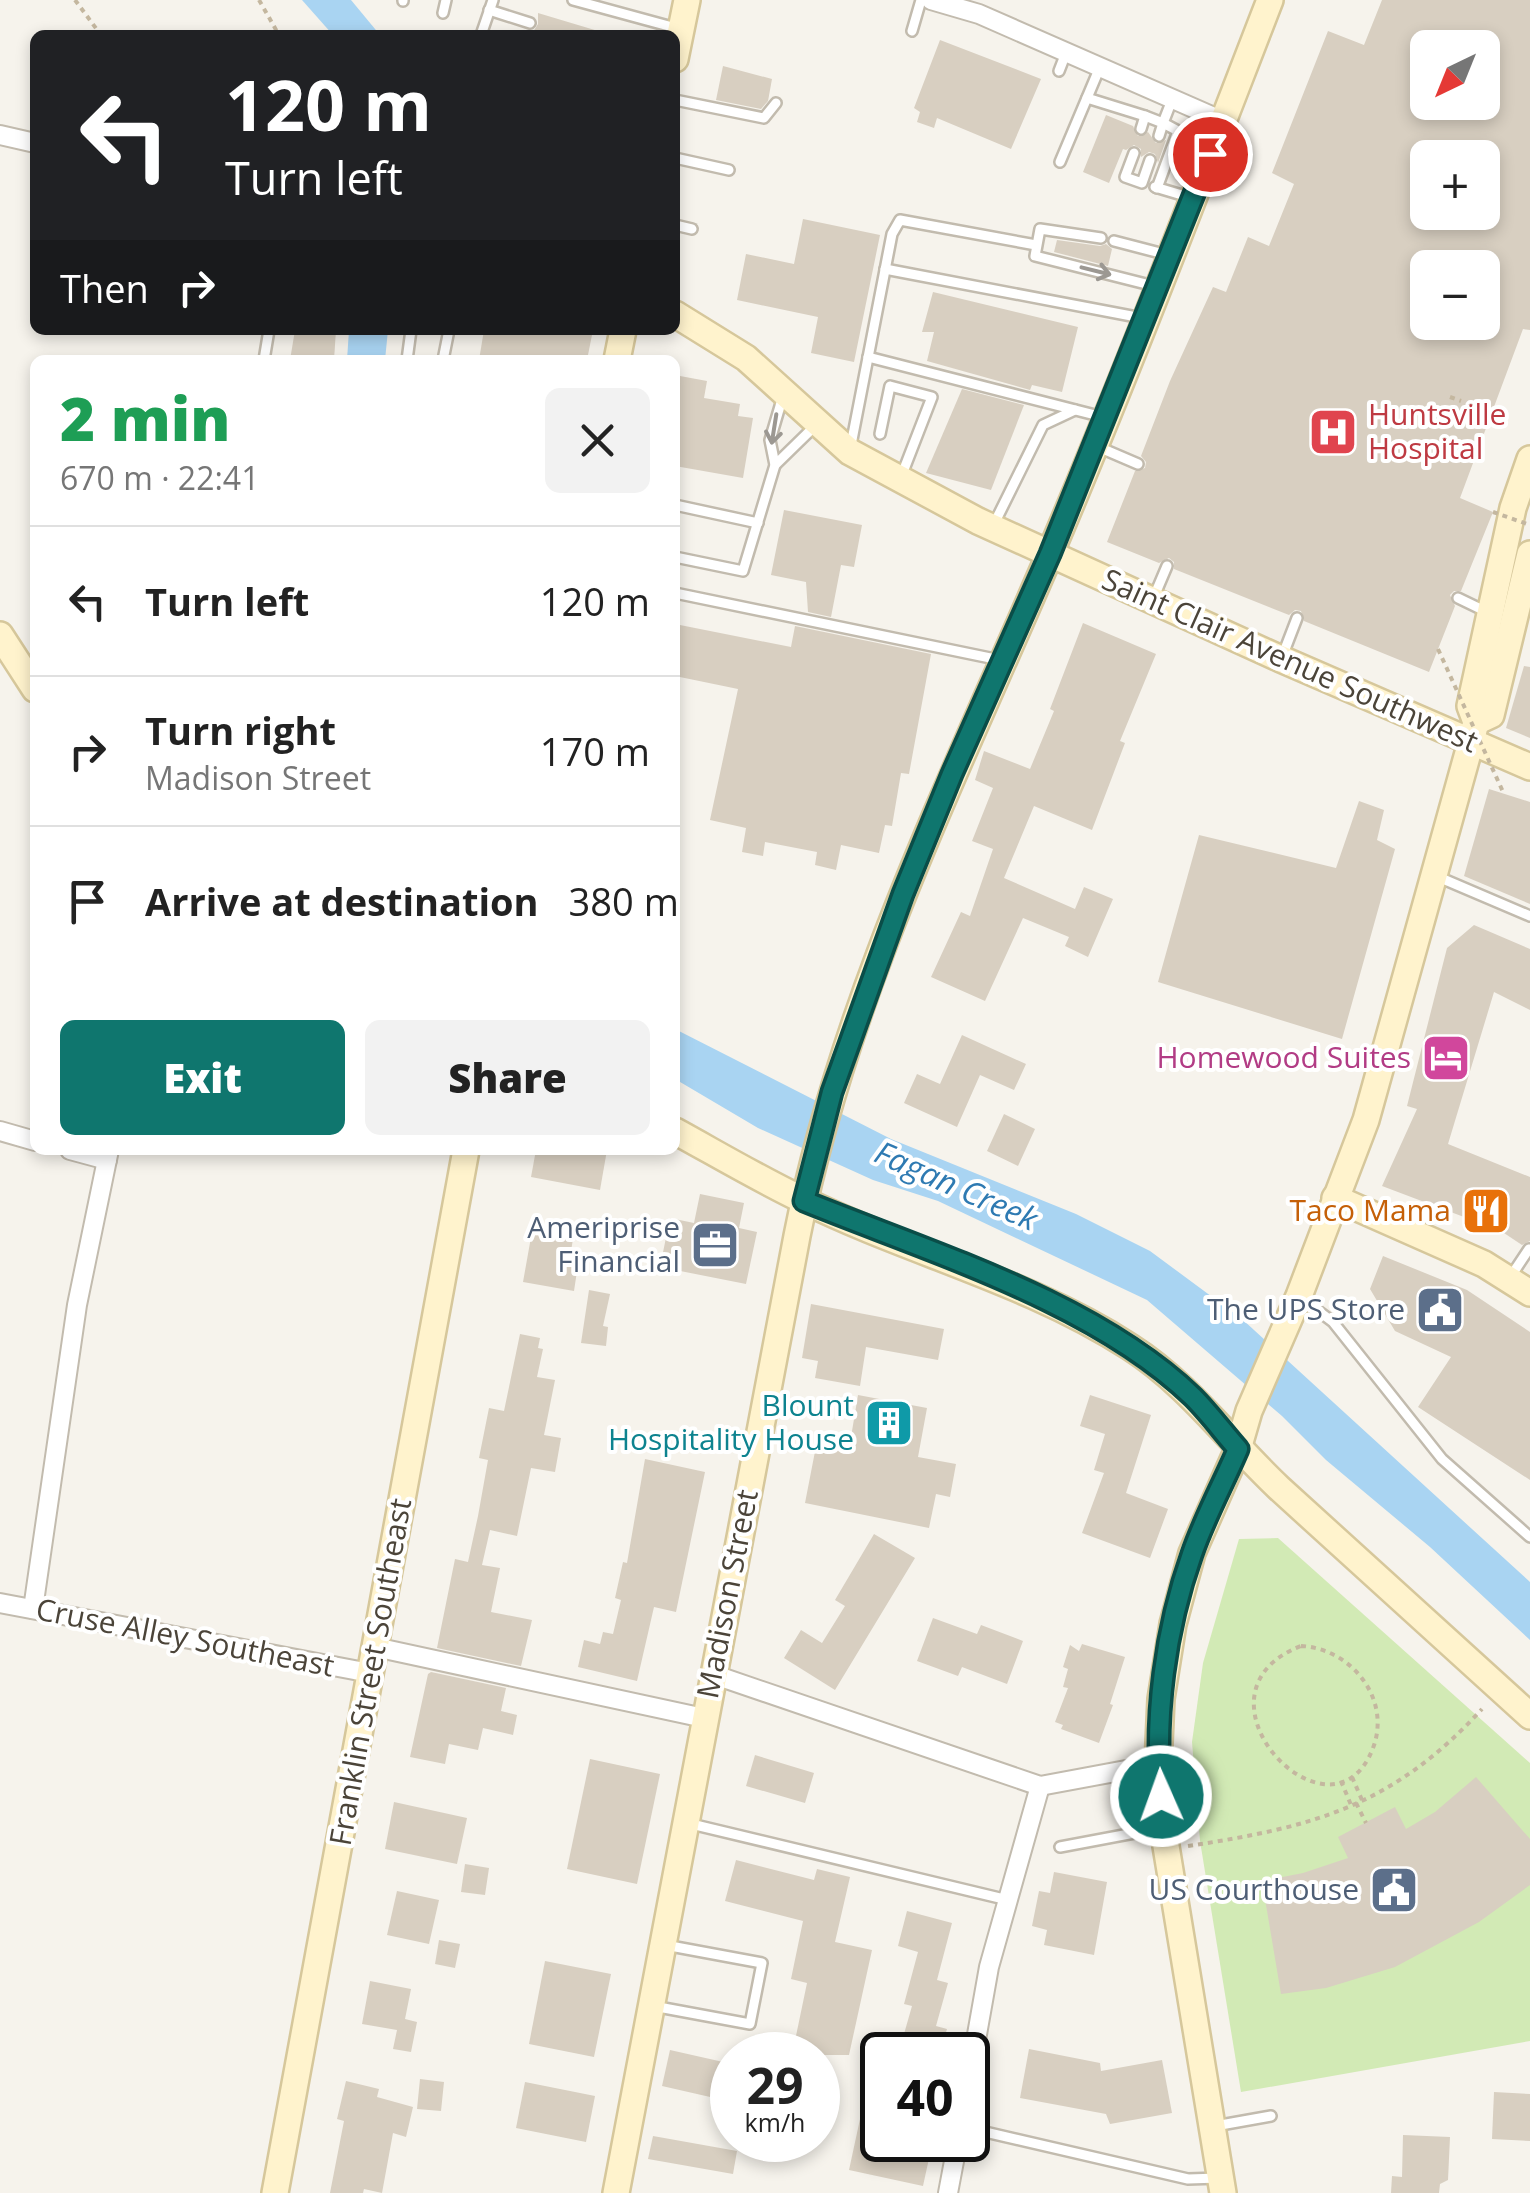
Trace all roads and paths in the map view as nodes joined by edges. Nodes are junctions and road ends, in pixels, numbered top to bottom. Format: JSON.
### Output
{"nodes":[{"id":1,"x":75,"y":0,"type":"edge"},
{"id":2,"x":259,"y":0,"type":"edge"},
{"id":3,"x":446,"y":0,"type":"edge"},
{"id":4,"x":573,"y":0,"type":"edge"},
{"id":5,"x":687,"y":0,"type":"edge"},
{"id":6,"x":921,"y":0,"type":"edge"},
{"id":7,"x":931,"y":0,"type":"edge"},
{"id":8,"x":1270,"y":0,"type":"edge"},
{"id":9,"x":491,"y":5,"type":"edge"},
{"id":10,"x":443,"y":12,"type":"dead end"},
{"id":11,"x":530,"y":24,"type":"dead end"},
{"id":12,"x":681,"y":29,"type":"junction"},
{"id":13,"x":97,"y":30,"type":"edge"},
{"id":14,"x":276,"y":30,"type":"edge"},
{"id":15,"x":483,"y":30,"type":"edge"},
{"id":16,"x":912,"y":32,"type":"dead end"},
{"id":17,"x":680,"y":34,"type":"edge"},
{"id":18,"x":1066,"y":53,"type":"junction"},
{"id":19,"x":1100,"y":68,"type":"junction"},
{"id":20,"x":1059,"y":71,"type":"dead end"},
{"id":21,"x":1087,"y":98,"type":"junction"},
{"id":22,"x":1172,"y":100,"type":"junction"},
{"id":23,"x":680,"y":101,"type":"edge"},
{"id":24,"x":776,"y":103,"type":"dead end"},
{"id":25,"x":1146,"y":116,"type":"junction"},
{"id":26,"x":1163,"y":122,"type":"junction"},
{"id":27,"x":1223,"y":122,"type":"junction"},
{"id":28,"x":1142,"y":129,"type":"dead end"},
{"id":29,"x":0,"y":134,"type":"edge"},
{"id":30,"x":1159,"y":136,"type":"dead end"},
{"id":31,"x":30,"y":142,"type":"edge"},
{"id":32,"x":1134,"y":153,"type":"dead end"},
{"id":33,"x":680,"y":159,"type":"edge"},
{"id":34,"x":1150,"y":160,"type":"dead end"},
{"id":35,"x":1060,"y":162,"type":"dead end"},
{"id":36,"x":729,"y":170,"type":"dead end"},
{"id":37,"x":1142,"y":183,"type":"junction"},
{"id":38,"x":1157,"y":188,"type":"junction"},
{"id":39,"x":1193,"y":199,"type":"junction"},
{"id":40,"x":680,"y":226,"type":"edge"},
{"id":41,"x":692,"y":229,"type":"dead end"},
{"id":42,"x":1101,"y":238,"type":"dead end"},
{"id":43,"x":1114,"y":241,"type":"dead end"},
{"id":44,"x":1036,"y":245,"type":"junction"},
{"id":45,"x":1170,"y":256,"type":"junction"},
{"id":46,"x":885,"y":269,"type":"junction"},
{"id":47,"x":1158,"y":287,"type":"junction"},
{"id":48,"x":680,"y":317,"type":"edge"},
{"id":49,"x":1145,"y":318,"type":"junction"},
{"id":50,"x":868,"y":358,"type":"junction"},
{"id":51,"x":784,"y":394,"type":"junction"},
{"id":52,"x":1450,"y":397,"type":"dead end"},
{"id":53,"x":1461,"y":401,"type":"dead end"},
{"id":54,"x":1074,"y":410,"type":"junction"},
{"id":55,"x":1105,"y":418,"type":"junction"},
{"id":56,"x":817,"y":424,"type":"junction"},
{"id":57,"x":880,"y":434,"type":"dead end"},
{"id":58,"x":1094,"y":446,"type":"junction"},
{"id":59,"x":850,"y":452,"type":"junction"},
{"id":60,"x":1530,"y":459,"type":"edge"},
{"id":61,"x":1138,"y":464,"type":"dead end"},
{"id":62,"x":775,"y":465,"type":"junction"},
{"id":63,"x":900,"y":479,"type":"junction"},
{"id":64,"x":680,"y":506,"type":"edge"},
{"id":65,"x":1493,"y":512,"type":"dead end"},
{"id":66,"x":758,"y":523,"type":"junction"},
{"id":67,"x":1530,"y":525,"type":"edge"},
{"id":68,"x":992,"y":528,"type":"junction"},
{"id":69,"x":1050,"y":554,"type":"junction"},
{"id":70,"x":1530,"y":554,"type":"edge"},
{"id":71,"x":680,"y":557,"type":"edge"},
{"id":72,"x":1167,"y":566,"type":"dead end"},
{"id":73,"x":680,"y":594,"type":"edge"},
{"id":74,"x":1458,"y":598,"type":"dead end"},
{"id":75,"x":1152,"y":602,"type":"junction"},
{"id":76,"x":1297,"y":618,"type":"dead end"},
{"id":77,"x":1501,"y":619,"type":"junction"},
{"id":78,"x":0,"y":635,"type":"edge"},
{"id":79,"x":1438,"y":649,"type":"dead end"},
{"id":80,"x":1280,"y":659,"type":"junction"},
{"id":81,"x":1002,"y":661,"type":"junction"},
{"id":82,"x":30,"y":681,"type":"edge"},
{"id":83,"x":1474,"y":732,"type":"junction"},
{"id":84,"x":1530,"y":767,"type":"edge"},
{"id":85,"x":1504,"y":794,"type":"dead end"},
{"id":86,"x":1434,"y":875,"type":"junction"},
{"id":87,"x":1530,"y":916,"type":"edge"},
{"id":88,"x":0,"y":1132,"type":"edge"},
{"id":89,"x":680,"y":1134,"type":"edge"},
{"id":90,"x":30,"y":1140,"type":"edge"},
{"id":91,"x":108,"y":1155,"type":"edge"},
{"id":92,"x":465,"y":1155,"type":"edge"},
{"id":93,"x":1335,"y":1198,"type":"junction"},
{"id":94,"x":804,"y":1201,"type":"junction"},
{"id":95,"x":1529,"y":1250,"type":"edge"},
{"id":96,"x":1520,"y":1286,"type":"edge"},
{"id":97,"x":1299,"y":1296,"type":"junction"},
{"id":98,"x":1238,"y":1449,"type":"junction"},
{"id":99,"x":1530,"y":1537,"type":"edge"},
{"id":100,"x":0,"y":1603,"type":"edge"},
{"id":101,"x":33,"y":1609,"type":"junction"},
{"id":102,"x":375,"y":1647,"type":"junction"},
{"id":103,"x":370,"y":1673,"type":"junction"},
{"id":104,"x":712,"y":1674,"type":"junction"},
{"id":105,"x":1482,"y":1709,"type":"dead end"},
{"id":106,"x":1530,"y":1716,"type":"edge"},
{"id":107,"x":704,"y":1718,"type":"junction"},
{"id":108,"x":1158,"y":1764,"type":"junction"},
{"id":109,"x":1352,"y":1777,"type":"junction"},
{"id":110,"x":1342,"y":1782,"type":"junction"},
{"id":111,"x":1040,"y":1786,"type":"junction"},
{"id":112,"x":1356,"y":1803,"type":"junction"},
{"id":113,"x":685,"y":1822,"type":"junction"},
{"id":114,"x":1366,"y":1822,"type":"dead end"},
{"id":115,"x":1163,"y":1828,"type":"junction"},
{"id":116,"x":1060,"y":1846,"type":"dead end"},
{"id":117,"x":1188,"y":1846,"type":"dead end"},
{"id":118,"x":1008,"y":1900,"type":"junction"},
{"id":119,"x":662,"y":1944,"type":"junction"},
{"id":120,"x":650,"y":2006,"type":"junction"},
{"id":121,"x":977,"y":2032,"type":"edge"},
{"id":122,"x":1272,"y":2116,"type":"dead end"},
{"id":123,"x":1213,"y":2127,"type":"junction"},
{"id":124,"x":990,"y":2133,"type":"edge"},
{"id":125,"x":954,"y":2162,"type":"edge"},
{"id":126,"x":1188,"y":2179,"type":"junction"},
{"id":127,"x":1222,"y":2185,"type":"edge"},
{"id":128,"x":275,"y":2193,"type":"edge"},
{"id":129,"x":616,"y":2193,"type":"edge"},
{"id":130,"x":948,"y":2193,"type":"edge"},
{"id":131,"x":1183,"y":2193,"type":"edge"}],
"edges":[{"from":1,"to":13,"type":"path"},
{"from":2,"to":14,"type":"path"},
{"from":3,"to":10,"type":"lane"},
{"from":4,"to":12,"type":"lane"},
{"from":5,"to":12,"type":"street"},
{"from":6,"to":16,"type":"lane"},
{"from":7,"to":18,"type":"street"},
{"from":8,"to":27,"type":"street","name":"Madison Street"},
{"from":9,"to":11,"type":"lane"},
{"from":9,"to":15,"type":"lane"},
{"from":12,"to":17,"type":"street"},
{"from":18,"to":19,"type":"street"},
{"from":18,"to":20,"type":"lane"},
{"from":19,"to":21,"type":"lane"},
{"from":19,"to":22,"type":"street"},
{"from":21,"to":25,"type":"lane"},
{"from":21,"to":35,"type":"lane"},
{"from":22,"to":26,"type":"lane"},
{"from":22,"to":27,"type":"street"},
{"from":23,"to":24,"type":"lane"},
{"from":25,"to":26,"type":"lane"},
{"from":25,"to":28,"type":"lane"},
{"from":26,"to":30,"type":"lane"},
{"from":26,"to":38,"type":"lane"},
{"from":27,"to":39,"type":"street","name":"Madison Street"},
{"from":29,"to":31,"type":"street"},
{"from":32,"to":37,"type":"lane"},
{"from":33,"to":36,"type":"lane"},
{"from":34,"to":37,"type":"lane"},
{"from":37,"to":38,"type":"lane"},
{"from":38,"to":39,"type":"lane"},
{"from":39,"to":45,"type":"street","name":"Madison Street"},
{"from":40,"to":41,"type":"lane"},
{"from":42,"to":44,"type":"lane"},
{"from":43,"to":45,"type":"lane"},
{"from":44,"to":46,"type":"lane"},
{"from":44,"to":47,"type":"lane","one_way":true},
{"from":45,"to":47,"type":"street","name":"Madison Street"},
{"from":46,"to":49,"type":"lane"},
{"from":46,"to":50,"type":"lane"},
{"from":47,"to":49,"type":"street","name":"Madison Street"},
{"from":48,"to":51,"type":"street","name":"Saint Clair Avenue Southwest"},
{"from":49,"to":55,"type":"street","name":"Madison Street"},
{"from":50,"to":54,"type":"lane"},
{"from":50,"to":59,"type":"lane"},
{"from":51,"to":56,"type":"street","name":"Saint Clair Avenue Southwest"},
{"from":51,"to":62,"type":"lane","one_way":true},
{"from":52,"to":53,"type":"path"},
{"from":54,"to":55,"type":"lane"},
{"from":54,"to":68,"type":"lane"},
{"from":55,"to":58,"type":"street","name":"Madison Street"},
{"from":56,"to":59,"type":"street","name":"Saint Clair Avenue Southwest"},
{"from":56,"to":62,"type":"lane"},
{"from":57,"to":63,"type":"lane"},
{"from":58,"to":61,"type":"lane"},
{"from":58,"to":69,"type":"street","name":"Madison Street"},
{"from":59,"to":63,"type":"street","name":"Saint Clair Avenue Southwest"},
{"from":60,"to":77,"type":"street"},
{"from":62,"to":66,"type":"lane"},
{"from":63,"to":68,"type":"street","name":"Saint Clair Avenue Southwest"},
{"from":64,"to":66,"type":"lane"},
{"from":65,"to":67,"type":"path","bridge":true},
{"from":66,"to":71,"type":"lane"},
{"from":68,"to":69,"type":"street","name":"Saint Clair Avenue Southwest"},
{"from":69,"to":75,"type":"street","name":"Saint Clair Avenue Southwest"},
{"from":69,"to":81,"type":"street","name":"Madison Street"},
{"from":70,"to":77,"type":"street"},
{"from":72,"to":75,"type":"lane"},
{"from":73,"to":81,"type":"lane"},
{"from":74,"to":77,"type":"lane"},
{"from":75,"to":80,"type":"street","name":"Saint Clair Avenue Southwest"},
{"from":76,"to":80,"type":"lane"},
{"from":77,"to":83,"type":"street"},
{"from":78,"to":82,"type":"street"},
{"from":79,"to":85,"type":"path","bridge":true},
{"from":80,"to":83,"type":"street","name":"Saint Clair Avenue Southwest"},
{"from":81,"to":94,"type":"street","name":"Madison Street"},
{"from":83,"to":84,"type":"street","name":"Saint Clair Avenue Southwest"},
{"from":83,"to":86,"type":"street"},
{"from":86,"to":87,"type":"lane"},
{"from":86,"to":93,"type":"street"},
{"from":88,"to":90,"type":"street"},
{"from":89,"to":94,"type":"street"},
{"from":91,"to":101,"type":"street"},
{"from":92,"to":102,"type":"street","name":"Franklin Street Southeast"},
{"from":93,"to":96,"type":"street"},
{"from":93,"to":97,"type":"street"},
{"from":94,"to":98,"type":"street"},
{"from":94,"to":104,"type":"street","name":"Madison Street"},
{"from":95,"to":96,"type":"lane"},
{"from":97,"to":98,"type":"street"},
{"from":97,"to":99,"type":"lane"},
{"from":98,"to":106,"type":"street"},
{"from":98,"to":108,"type":"street"},
{"from":100,"to":101,"type":"street","name":"Cruse Alley Southeast"},
{"from":101,"to":103,"type":"street","name":"Cruse Alley Southeast"},
{"from":102,"to":103,"type":"street","name":"Franklin Street Southeast"},
{"from":102,"to":107,"type":"street"},
{"from":103,"to":128,"type":"street","name":"Franklin Street Southeast"},
{"from":104,"to":107,"type":"street","name":"Madison Street"},
{"from":104,"to":111,"type":"street"},
{"from":105,"to":112,"type":"path"},
{"from":107,"to":113,"type":"street","name":"Madison Street"},
{"from":108,"to":111,"type":"street"},
{"from":108,"to":115,"type":"street"},
{"from":109,"to":110,"type":"path"},
{"from":109,"to":110,"type":"path"},
{"from":109,"to":112,"type":"path"},
{"from":110,"to":112,"type":"path"},
{"from":111,"to":118,"type":"street"},
{"from":112,"to":114,"type":"path"},
{"from":112,"to":117,"type":"path"},
{"from":113,"to":118,"type":"lane"},
{"from":113,"to":119,"type":"street","name":"Madison Street"},
{"from":115,"to":116,"type":"lane"},
{"from":115,"to":123,"type":"street"},
{"from":118,"to":121,"type":"street"},
{"from":119,"to":120,"type":"street","name":"Madison Street"},
{"from":119,"to":120,"type":"lane"},
{"from":120,"to":129,"type":"street","name":"Madison Street"},
{"from":122,"to":123,"type":"lane"},
{"from":123,"to":127,"type":"street"},
{"from":124,"to":126,"type":"lane"},
{"from":125,"to":130,"type":"street"},
{"from":126,"to":127,"type":"lane"},
{"from":126,"to":131,"type":"lane"}]}
